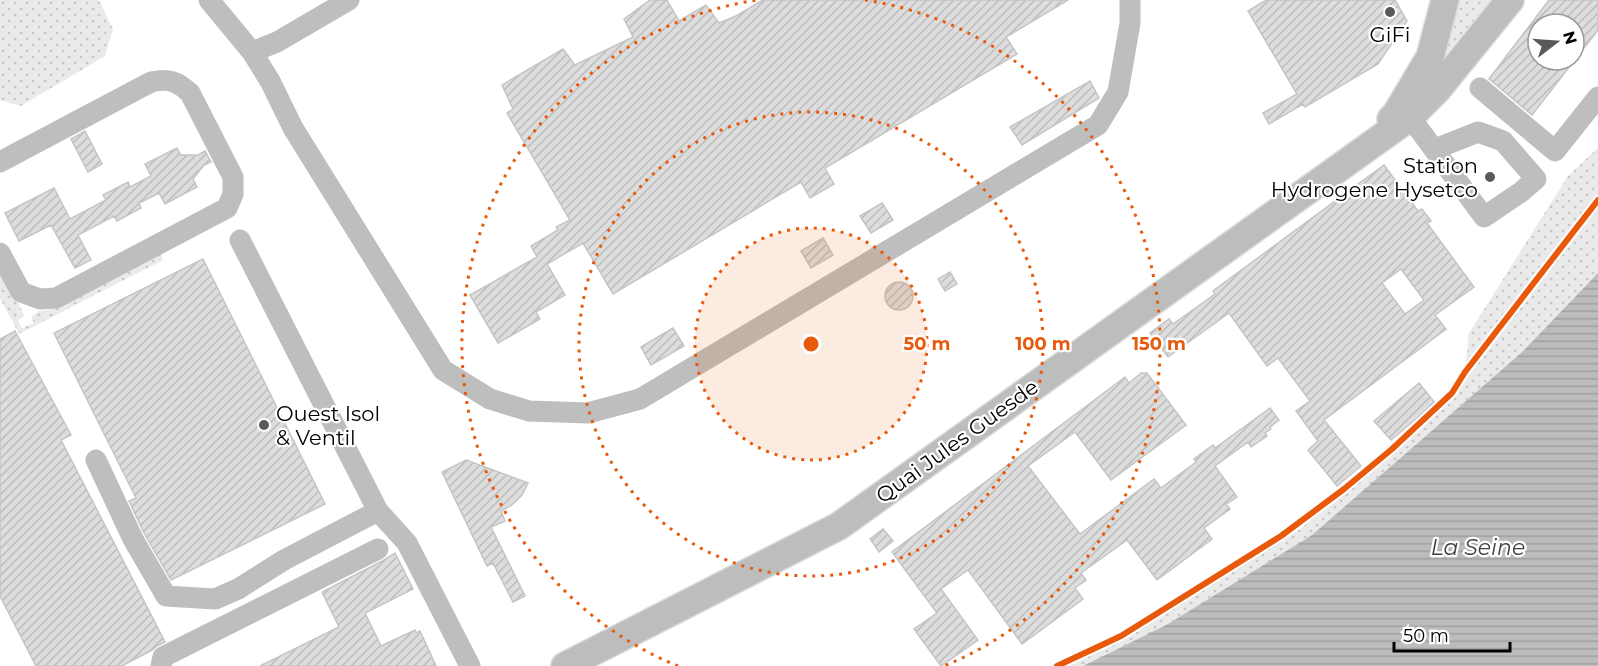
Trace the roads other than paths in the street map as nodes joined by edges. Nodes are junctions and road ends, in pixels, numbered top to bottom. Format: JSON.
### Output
{"nodes":[{"id":1,"x":209,"y":0,"type":"edge"},
{"id":2,"x":349,"y":0,"type":"edge"},
{"id":3,"x":1130,"y":0,"type":"edge"},
{"id":4,"x":1445,"y":0,"type":"edge"},
{"id":5,"x":1510,"y":0,"type":"edge"},
{"id":6,"x":252,"y":52,"type":"junction"},
{"id":7,"x":1480,"y":88,"type":"dead end"},
{"id":8,"x":1598,"y":97,"type":"edge"},
{"id":9,"x":1410,"y":117,"type":"junction"},
{"id":10,"x":1434,"y":149,"type":"junction"},
{"id":11,"x":1355,"y":156,"type":"junction"},
{"id":12,"x":0,"y":162,"type":"edge"},
{"id":13,"x":240,"y":240,"type":"dead end"},
{"id":14,"x":0,"y":253,"type":"edge"},
{"id":15,"x":96,"y":460,"type":"dead end"},
{"id":16,"x":378,"y":511,"type":"junction"},
{"id":17,"x":378,"y":549,"type":"dead end"},
{"id":18,"x":160,"y":666,"type":"edge"},
{"id":19,"x":470,"y":666,"type":"edge"},
{"id":20,"x":565,"y":666,"type":"edge"}],
"edges":[{"from":1,"to":6,"type":"lane"},
{"from":2,"to":6,"type":"lane"},
{"from":3,"to":6,"type":"lane"},
{"from":4,"to":11,"type":"main road","name":"Quai Jules Guesde"},
{"from":5,"to":9,"type":"main road","name":"Quai Jules Guesde"},
{"from":7,"to":8,"type":"lane"},
{"from":9,"to":10,"type":"lane"},
{"from":9,"to":11,"type":"main road","name":"Quai Jules Guesde"},
{"from":10,"to":10,"type":"lane"},
{"from":11,"to":20,"type":"main road","name":"Quai Jules Guesde"},
{"from":12,"to":14,"type":"lane"},
{"from":13,"to":16,"type":"lane"},
{"from":15,"to":16,"type":"lane"},
{"from":16,"to":19,"type":"lane"},
{"from":17,"to":18,"type":"lane"}]}
